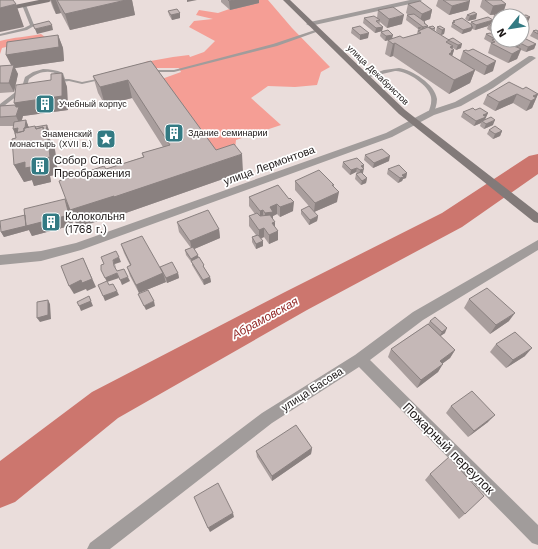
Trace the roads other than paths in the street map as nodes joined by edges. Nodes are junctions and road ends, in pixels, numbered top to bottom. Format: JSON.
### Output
{"nodes":[{"id":1,"x":49,"y":0,"type":"edge"},
{"id":2,"x":286,"y":0,"type":"edge"},
{"id":3,"x":419,"y":0,"type":"edge"},
{"id":4,"x":27,"y":3,"type":"edge"},
{"id":5,"x":0,"y":10,"type":"edge"},
{"id":6,"x":310,"y":24,"type":"junction"},
{"id":7,"x":317,"y":31,"type":"junction"},
{"id":8,"x":0,"y":35,"type":"edge"},
{"id":9,"x":532,"y":58,"type":"dead end"},
{"id":10,"x":146,"y":71,"type":"edge"},
{"id":11,"x":365,"y":77,"type":"junction"},
{"id":12,"x":107,"y":78,"type":"edge"},
{"id":13,"x":63,"y":81,"type":"junction"},
{"id":14,"x":47,"y":84,"type":"edge"},
{"id":15,"x":32,"y":87,"type":"edge"},
{"id":16,"x":24,"y":88,"type":"junction"},
{"id":17,"x":0,"y":107,"type":"edge"},
{"id":18,"x":431,"y":113,"type":"junction"},
{"id":19,"x":414,"y":122,"type":"junction"},
{"id":20,"x":538,"y":219,"type":"edge"},
{"id":21,"x":538,"y":244,"type":"edge"},
{"id":22,"x":0,"y":260,"type":"edge"},
{"id":23,"x":360,"y":359,"type":"junction"},
{"id":24,"x":538,"y":537,"type":"edge"},
{"id":25,"x":96,"y":549,"type":"edge"}],
"edges":[{"from":1,"to":4,"type":"street"},
{"from":2,"to":6,"type":"street","name":"улица Декабристов"},
{"from":3,"to":6,"type":"street"},
{"from":4,"to":5,"type":"street"},
{"from":4,"to":8,"type":"lane"},
{"from":6,"to":7,"type":"street","name":"улица Декабристов"},
{"from":7,"to":10,"type":"lane"},
{"from":7,"to":11,"type":"street","name":"улица Декабристов"},
{"from":9,"to":18,"type":"street","name":"улица Лермонтова"},
{"from":11,"to":18,"type":"lane"},
{"from":11,"to":19,"type":"street","name":"улица Декабристов"},
{"from":12,"to":13,"type":"lane"},
{"from":13,"to":14,"type":"lane"},
{"from":13,"to":16,"type":"lane"},
{"from":15,"to":16,"type":"lane"},
{"from":16,"to":17,"type":"lane"},
{"from":18,"to":19,"type":"street","name":"улица Лермонтова"},
{"from":19,"to":20,"type":"street","name":"улица Декабристов"},
{"from":19,"to":22,"type":"street","name":"улица Лермонтова"},
{"from":21,"to":23,"type":"street","name":"улица Басова"},
{"from":23,"to":24,"type":"street","name":"Пожарный переулок"},
{"from":23,"to":25,"type":"street","name":"улица Басова"}]}
